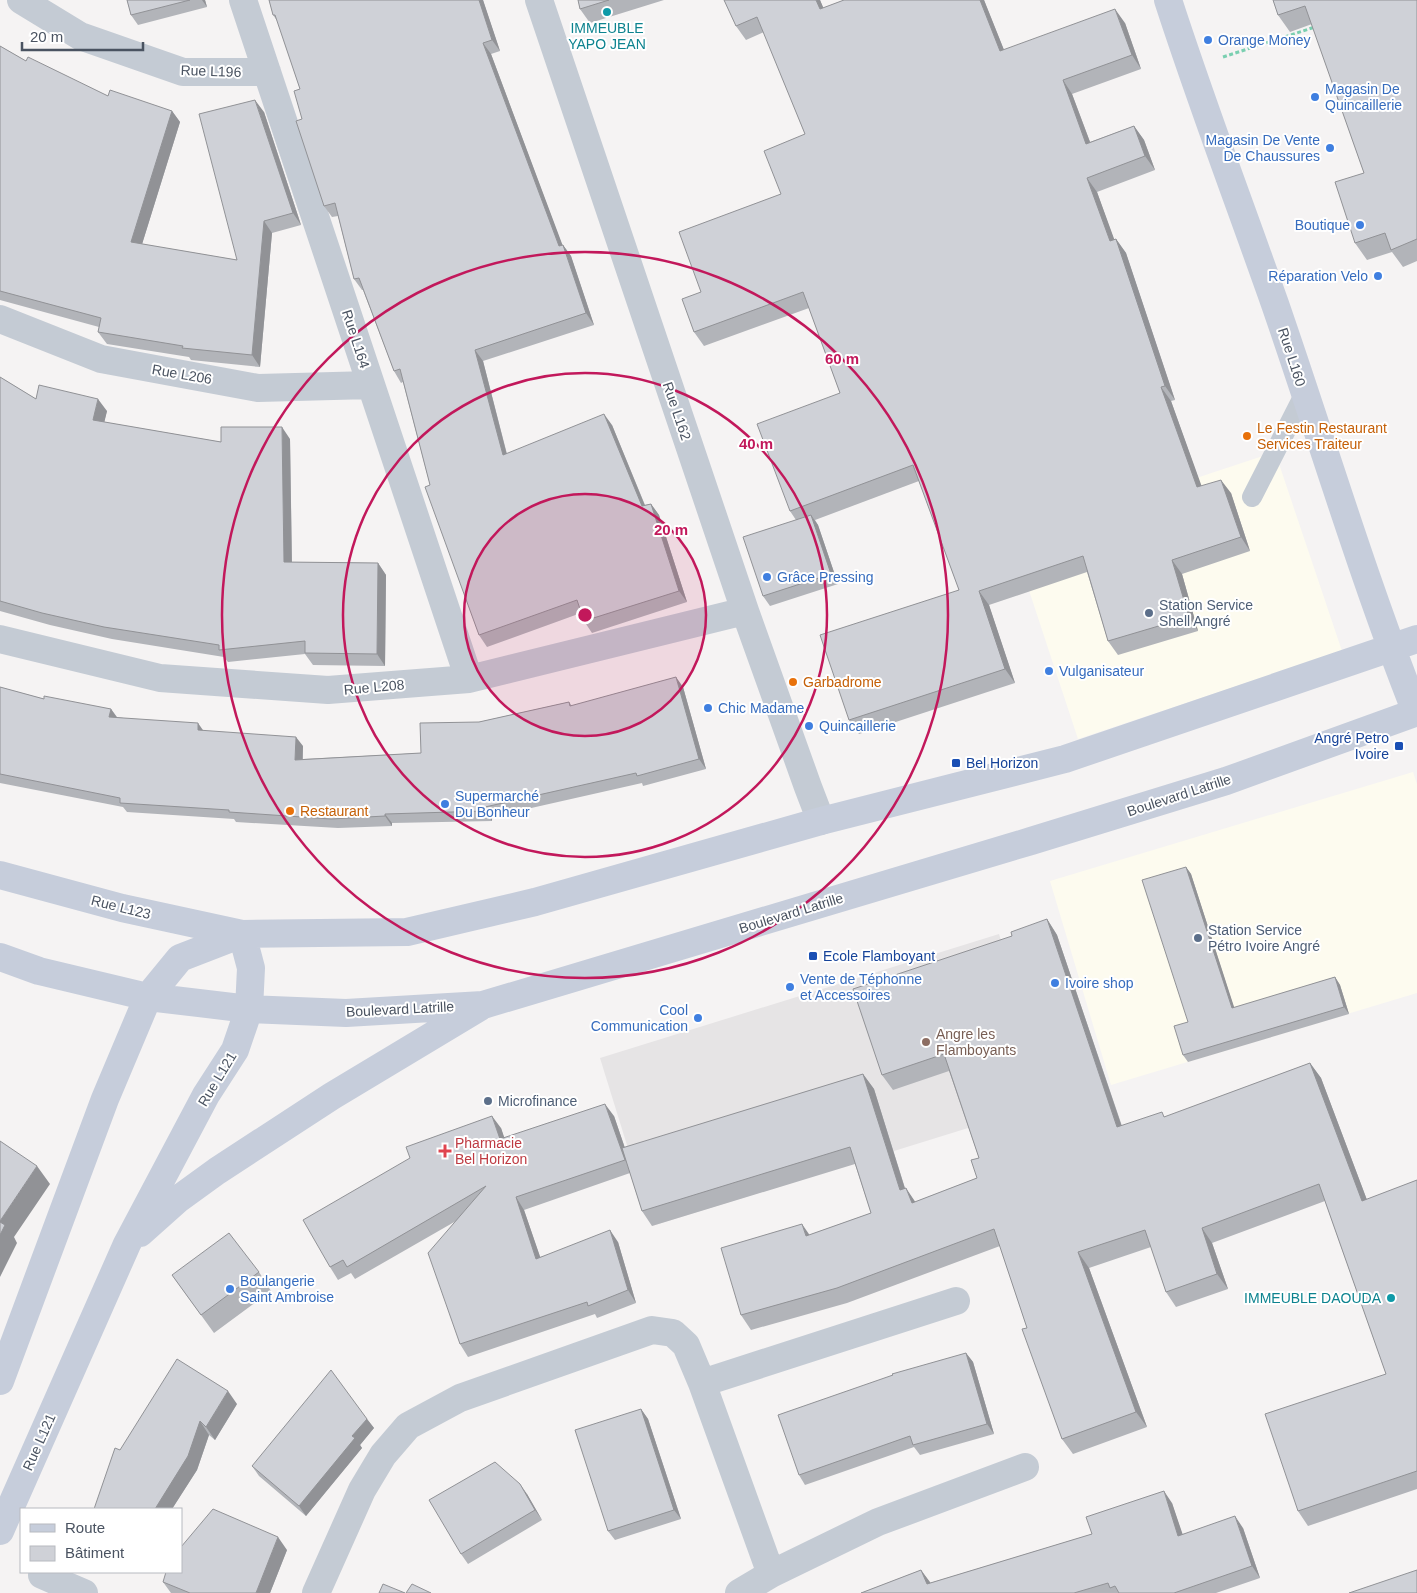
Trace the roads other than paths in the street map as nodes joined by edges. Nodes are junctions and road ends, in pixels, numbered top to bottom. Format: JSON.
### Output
{"nodes":[{"id":1,"x":21,"y":0,"type":"edge"},
{"id":2,"x":243,"y":0,"type":"edge"},
{"id":3,"x":538,"y":0,"type":"edge"},
{"id":4,"x":1168,"y":0,"type":"edge"},
{"id":5,"x":267,"y":72,"type":"junction"},
{"id":6,"x":0,"y":319,"type":"edge"},
{"id":7,"x":371,"y":385,"type":"junction"},
{"id":8,"x":1305,"y":393,"type":"junction"},
{"id":9,"x":1252,"y":497,"type":"dead end"},
{"id":10,"x":745,"y":611,"type":"junction"},
{"id":11,"x":0,"y":639,"type":"edge"},
{"id":12,"x":1417,"y":639,"type":"edge"},
{"id":13,"x":1391,"y":648,"type":"junction"},
{"id":14,"x":469,"y":678,"type":"junction"},
{"id":15,"x":1417,"y":712,"type":"edge"},
{"id":16,"x":821,"y":821,"type":"junction"},
{"id":17,"x":0,"y":874,"type":"edge"},
{"id":18,"x":242,"y":934,"type":"junction"},
{"id":19,"x":0,"y":957,"type":"edge"},
{"id":20,"x":148,"y":997,"type":"junction"},
{"id":21,"x":484,"y":1005,"type":"junction"},
{"id":22,"x":249,"y":1009,"type":"junction"},
{"id":23,"x":127,"y":1244,"type":"junction"},
{"id":24,"x":956,"y":1301,"type":"dead end"},
{"id":25,"x":0,"y":1381,"type":"edge"},
{"id":26,"x":702,"y":1383,"type":"junction"},
{"id":27,"x":1025,"y":1467,"type":"dead end"},
{"id":28,"x":0,"y":1531,"type":"edge"},
{"id":29,"x":771,"y":1574,"type":"junction"},
{"id":30,"x":42,"y":1575,"type":"dead end"},
{"id":31,"x":84,"y":1593,"type":"edge"},
{"id":32,"x":316,"y":1593,"type":"edge"},
{"id":33,"x":739,"y":1593,"type":"edge"}],
"edges":[{"from":1,"to":5,"type":"street","name":"Rue L196"},
{"from":2,"to":5,"type":"street","name":"Rue L164"},
{"from":3,"to":10,"type":"street","name":"Rue L162"},
{"from":4,"to":8,"type":"main road","name":"Rue L160"},
{"from":5,"to":7,"type":"street","name":"Rue L164"},
{"from":6,"to":7,"type":"street","name":"Rue L206"},
{"from":7,"to":14,"type":"street","name":"Rue L164"},
{"from":8,"to":9,"type":"lane"},
{"from":8,"to":13,"type":"main road","name":"Rue L160"},
{"from":10,"to":14,"type":"street","name":"Rue L208"},
{"from":10,"to":16,"type":"street","name":"Rue L162"},
{"from":11,"to":14,"type":"street","name":"Rue L208"},
{"from":12,"to":13,"type":"main road"},
{"from":13,"to":15,"type":"main road","name":"Rue L160"},
{"from":13,"to":16,"type":"main road"},
{"from":15,"to":21,"type":"main road","name":"Boulevard Latrille"},
{"from":16,"to":18,"type":"main road"},
{"from":17,"to":18,"type":"main road","name":"Rue L123"},
{"from":18,"to":20,"type":"main road"},
{"from":18,"to":22,"type":"main road","name":"Rue L121"},
{"from":19,"to":20,"type":"main road"},
{"from":20,"to":22,"type":"main road","name":"Boulevard Latrille"},
{"from":20,"to":25,"type":"main road"},
{"from":21,"to":22,"type":"main road","name":"Boulevard Latrille"},
{"from":21,"to":23,"type":"main road"},
{"from":22,"to":23,"type":"main road","name":"Rue L121"},
{"from":23,"to":28,"type":"main road","name":"Rue L121"},
{"from":24,"to":26,"type":"street"},
{"from":26,"to":29,"type":"street"},
{"from":26,"to":32,"type":"street"},
{"from":27,"to":29,"type":"street"},
{"from":29,"to":33,"type":"street"},
{"from":30,"to":31,"type":"street"}]}
